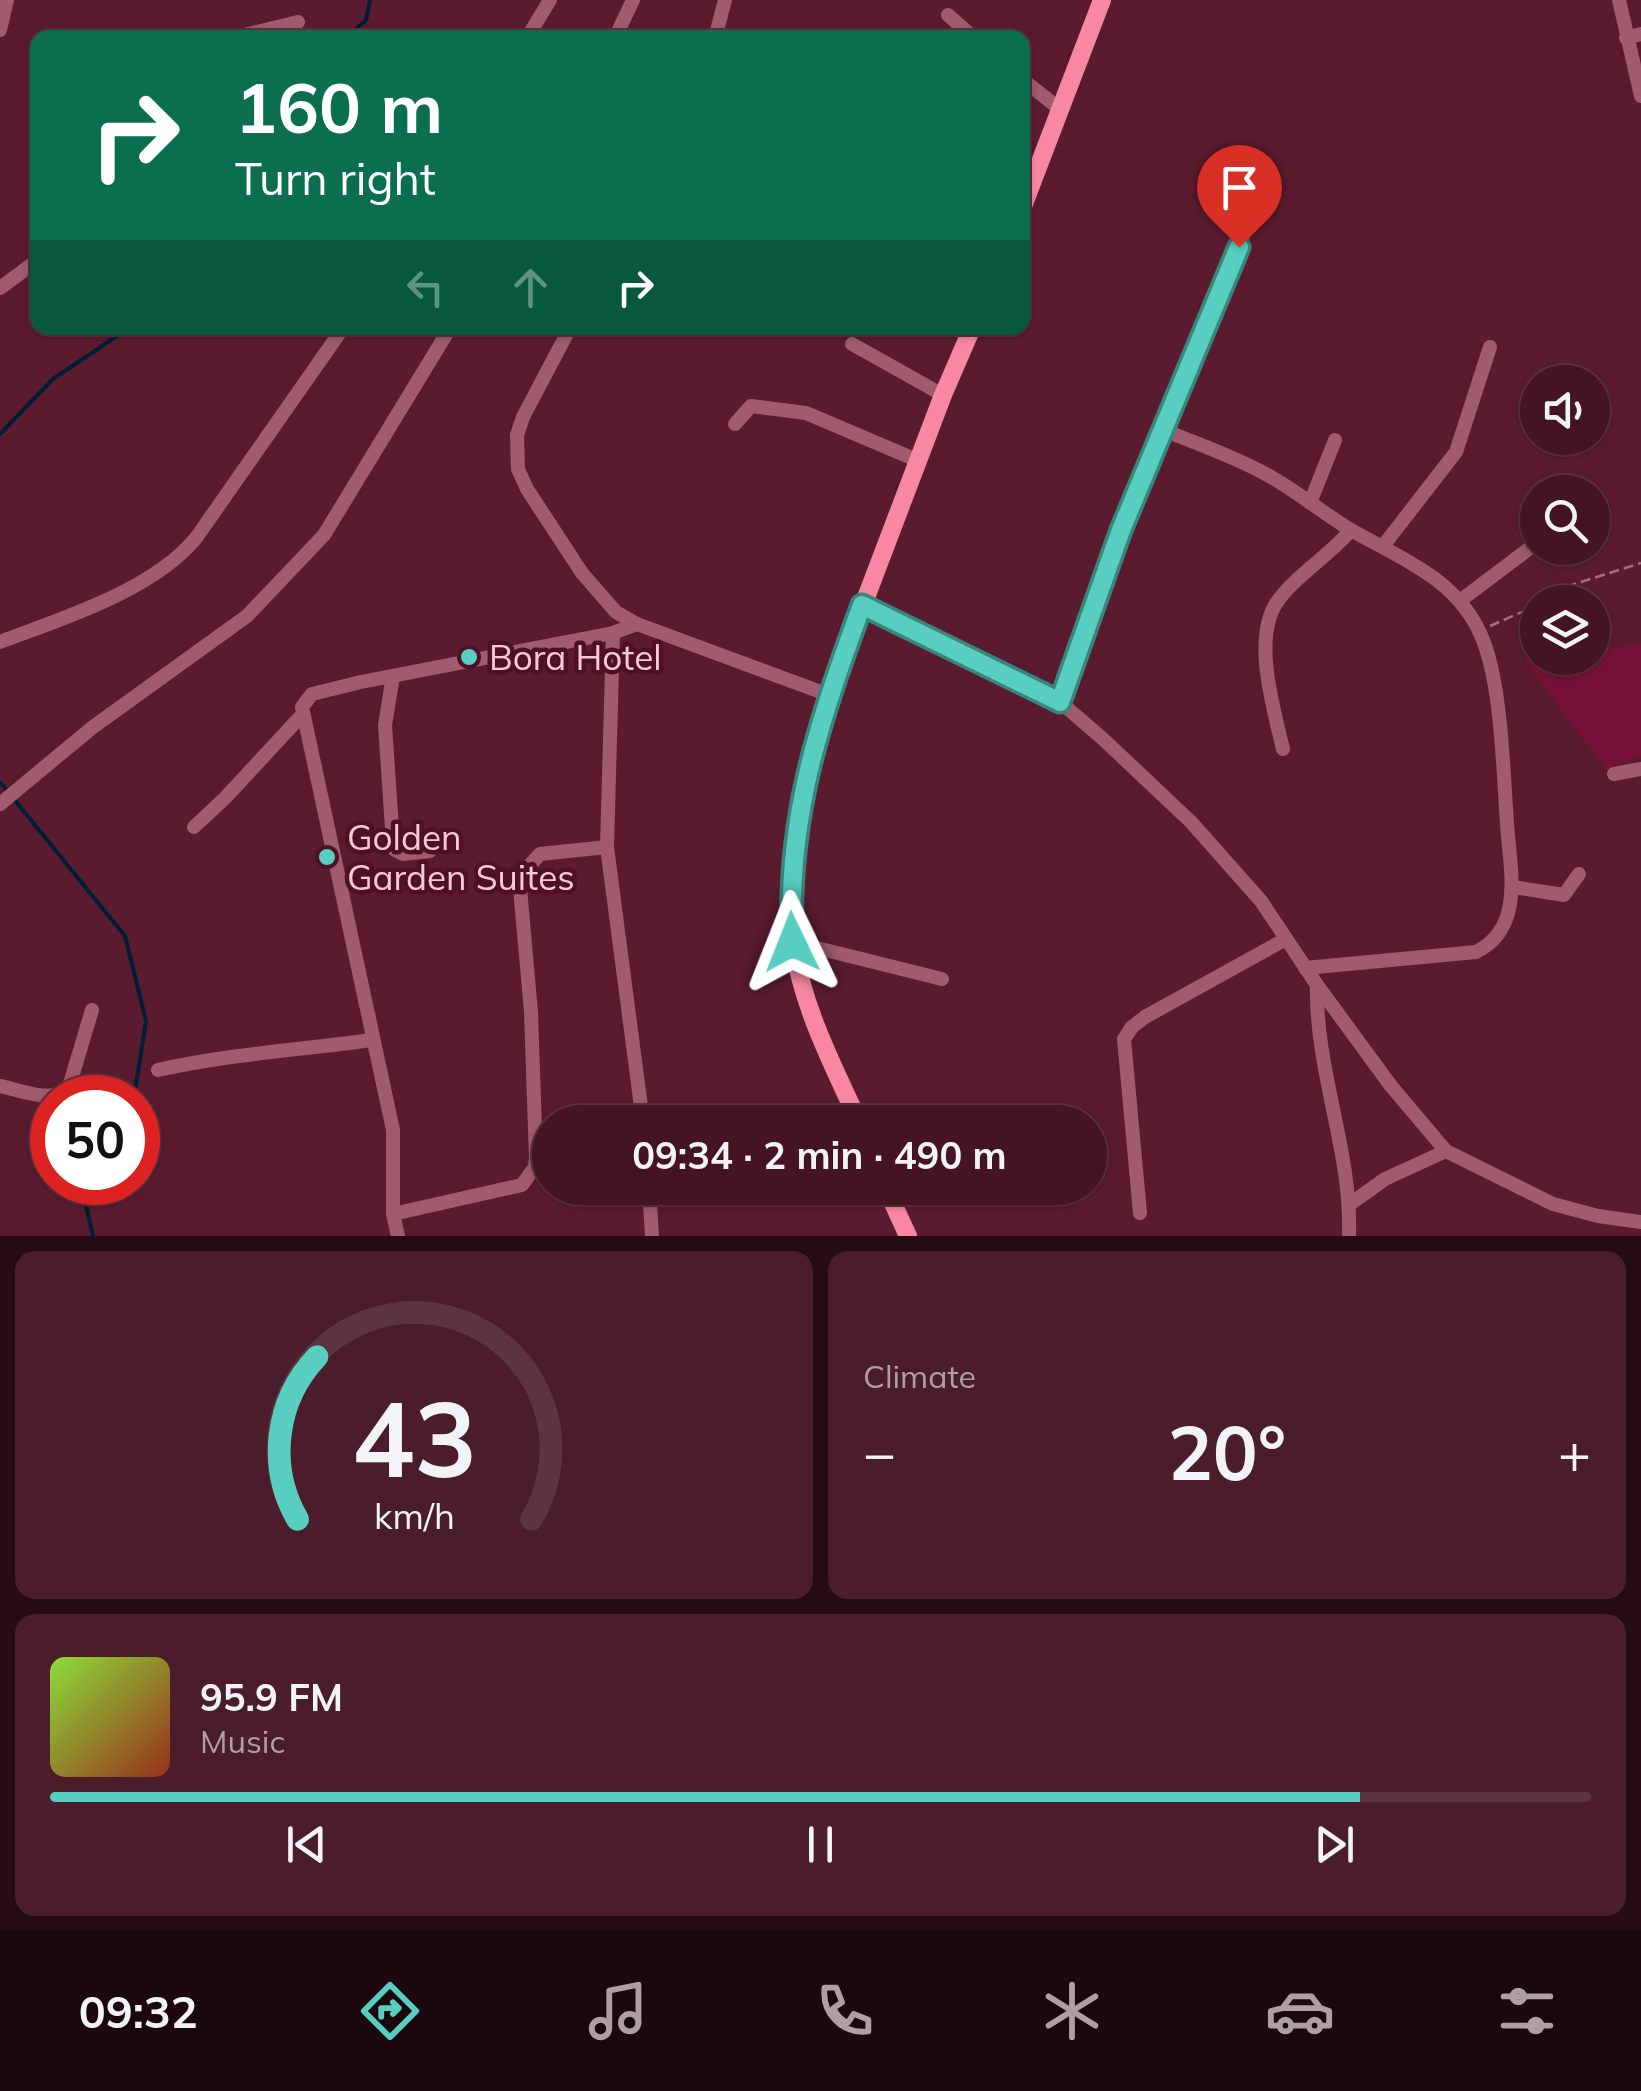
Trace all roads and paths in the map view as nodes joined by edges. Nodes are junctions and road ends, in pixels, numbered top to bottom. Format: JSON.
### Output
{"nodes":[{"id":1,"x":8,"y":0,"type":"edge"},
{"id":2,"x":550,"y":0,"type":"edge"},
{"id":3,"x":632,"y":0,"type":"edge"},
{"id":4,"x":725,"y":0,"type":"edge"},
{"id":5,"x":1102,"y":0,"type":"edge"},
{"id":6,"x":1619,"y":0,"type":"edge"},
{"id":7,"x":948,"y":15,"type":"dead end"},
{"id":8,"x":298,"y":22,"type":"dead end"},
{"id":9,"x":0,"y":30,"type":"edge"},
{"id":10,"x":265,"y":30,"type":"edge"},
{"id":11,"x":532,"y":30,"type":"edge"},
{"id":12,"x":619,"y":30,"type":"edge"},
{"id":13,"x":717,"y":30,"type":"edge"},
{"id":14,"x":965,"y":30,"type":"edge"},
{"id":15,"x":1634,"y":44,"type":"edge"},
{"id":16,"x":1030,"y":85,"type":"edge"},
{"id":17,"x":1641,"y":96,"type":"edge"},
{"id":18,"x":1061,"y":110,"type":"junction"},
{"id":19,"x":1030,"y":189,"type":"edge"},
{"id":20,"x":1254,"y":210,"type":"dead end"},
{"id":21,"x":30,"y":266,"type":"edge"},
{"id":22,"x":0,"y":288,"type":"edge"},
{"id":23,"x":338,"y":335,"type":"edge"},
{"id":24,"x":446,"y":335,"type":"edge"},
{"id":25,"x":566,"y":335,"type":"edge"},
{"id":26,"x":969,"y":335,"type":"edge"},
{"id":27,"x":852,"y":344,"type":"dead end"},
{"id":28,"x":1490,"y":347,"type":"dead end"},
{"id":29,"x":943,"y":395,"type":"junction"},
{"id":30,"x":735,"y":424,"type":"dead end"},
{"id":31,"x":1163,"y":430,"type":"junction"},
{"id":32,"x":1335,"y":440,"type":"dead end"},
{"id":33,"x":918,"y":461,"type":"junction"},
{"id":34,"x":1310,"y":503,"type":"junction"},
{"id":35,"x":1351,"y":530,"type":"junction"},
{"id":36,"x":1383,"y":546,"type":"junction"},
{"id":37,"x":1520,"y":555,"type":"edge"},
{"id":38,"x":1641,"y":563,"type":"edge"},
{"id":39,"x":1571,"y":585,"type":"edge"},
{"id":40,"x":1460,"y":600,"type":"junction"},
{"id":41,"x":862,"y":605,"type":"junction"},
{"id":42,"x":1520,"y":612,"type":"edge"},
{"id":43,"x":637,"y":624,"type":"junction"},
{"id":44,"x":1479,"y":630,"type":"junction"},
{"id":45,"x":613,"y":632,"type":"junction"},
{"id":46,"x":0,"y":642,"type":"edge"},
{"id":47,"x":392,"y":676,"type":"junction"},
{"id":48,"x":828,"y":695,"type":"junction"},
{"id":49,"x":1060,"y":702,"type":"junction"},
{"id":50,"x":304,"y":708,"type":"junction"},
{"id":51,"x":1284,"y":750,"type":"dead end"},
{"id":52,"x":1641,"y":770,"type":"edge"},
{"id":53,"x":1614,"y":774,"type":"dead end"},
{"id":54,"x":8,"y":796,"type":"edge"},
{"id":55,"x":194,"y":827,"type":"dead end"},
{"id":56,"x":607,"y":846,"type":"junction"},
{"id":57,"x":430,"y":851,"type":"dead end"},
{"id":58,"x":1579,"y":874,"type":"dead end"},
{"id":59,"x":1513,"y":886,"type":"junction"},
{"id":60,"x":1286,"y":939,"type":"junction"},
{"id":61,"x":792,"y":942,"type":"junction"},
{"id":62,"x":1305,"y":968,"type":"junction"},
{"id":63,"x":942,"y":980,"type":"dead end"},
{"id":64,"x":1317,"y":986,"type":"junction"},
{"id":65,"x":92,"y":1010,"type":"dead end"},
{"id":66,"x":372,"y":1040,"type":"junction"},
{"id":67,"x":158,"y":1070,"type":"dead end"},
{"id":68,"x":0,"y":1086,"type":"edge"},
{"id":69,"x":642,"y":1105,"type":"edge"},
{"id":70,"x":852,"y":1105,"type":"edge"},
{"id":71,"x":1446,"y":1151,"type":"junction"},
{"id":72,"x":1350,"y":1204,"type":"junction"},
{"id":73,"x":649,"y":1205,"type":"edge"},
{"id":74,"x":894,"y":1205,"type":"edge"},
{"id":75,"x":1140,"y":1213,"type":"dead end"},
{"id":76,"x":393,"y":1214,"type":"junction"},
{"id":77,"x":1641,"y":1222,"type":"edge"},
{"id":78,"x":398,"y":1236,"type":"edge"},
{"id":79,"x":652,"y":1236,"type":"edge"},
{"id":80,"x":908,"y":1236,"type":"edge"},
{"id":81,"x":1350,"y":1236,"type":"edge"}],
"edges":[{"from":1,"to":9,"type":"street"},
{"from":2,"to":11,"type":"street"},
{"from":3,"to":12,"type":"street"},
{"from":4,"to":13,"type":"street"},
{"from":5,"to":18,"type":"main road"},
{"from":6,"to":15,"type":"street"},
{"from":7,"to":14,"type":"street"},
{"from":8,"to":10,"type":"street"},
{"from":15,"to":17,"type":"street"},
{"from":16,"to":18,"type":"street"},
{"from":18,"to":19,"type":"main road"},
{"from":20,"to":31,"type":"street"},
{"from":21,"to":22,"type":"street"},
{"from":23,"to":46,"type":"street"},
{"from":24,"to":54,"type":"street"},
{"from":25,"to":43,"type":"street"},
{"from":26,"to":29,"type":"main road"},
{"from":27,"to":29,"type":"street"},
{"from":28,"to":36,"type":"street"},
{"from":29,"to":33,"type":"main road"},
{"from":30,"to":33,"type":"street"},
{"from":31,"to":34,"type":"street"},
{"from":31,"to":49,"type":"street"},
{"from":32,"to":34,"type":"street"},
{"from":33,"to":41,"type":"main road"},
{"from":34,"to":35,"type":"street"},
{"from":35,"to":36,"type":"street"},
{"from":35,"to":51,"type":"street"},
{"from":36,"to":40,"type":"street"},
{"from":37,"to":40,"type":"street"},
{"from":38,"to":39,"type":"path"},
{"from":40,"to":44,"type":"street"},
{"from":41,"to":48,"type":"main road"},
{"from":41,"to":49,"type":"street"},
{"from":42,"to":44,"type":"path"},
{"from":43,"to":45,"type":"street"},
{"from":43,"to":48,"type":"street"},
{"from":44,"to":59,"type":"street"},
{"from":45,"to":47,"type":"street"},
{"from":45,"to":56,"type":"street"},
{"from":47,"to":50,"type":"street"},
{"from":47,"to":57,"type":"street"},
{"from":48,"to":61,"type":"main road"},
{"from":49,"to":60,"type":"street"},
{"from":50,"to":55,"type":"street"},
{"from":50,"to":66,"type":"street"},
{"from":52,"to":53,"type":"street"},
{"from":56,"to":69,"type":"street"},
{"from":56,"to":76,"type":"street"},
{"from":58,"to":59,"type":"street"},
{"from":59,"to":62,"type":"street"},
{"from":60,"to":62,"type":"street"},
{"from":60,"to":75,"type":"street"},
{"from":61,"to":63,"type":"street"},
{"from":61,"to":70,"type":"main road"},
{"from":62,"to":64,"type":"street"},
{"from":64,"to":71,"type":"street"},
{"from":64,"to":72,"type":"street"},
{"from":65,"to":68,"type":"street"},
{"from":66,"to":67,"type":"street"},
{"from":66,"to":76,"type":"street"},
{"from":71,"to":72,"type":"street"},
{"from":71,"to":77,"type":"street"},
{"from":72,"to":81,"type":"street"},
{"from":73,"to":79,"type":"street"},
{"from":74,"to":80,"type":"main road"},
{"from":76,"to":78,"type":"street"}]}
